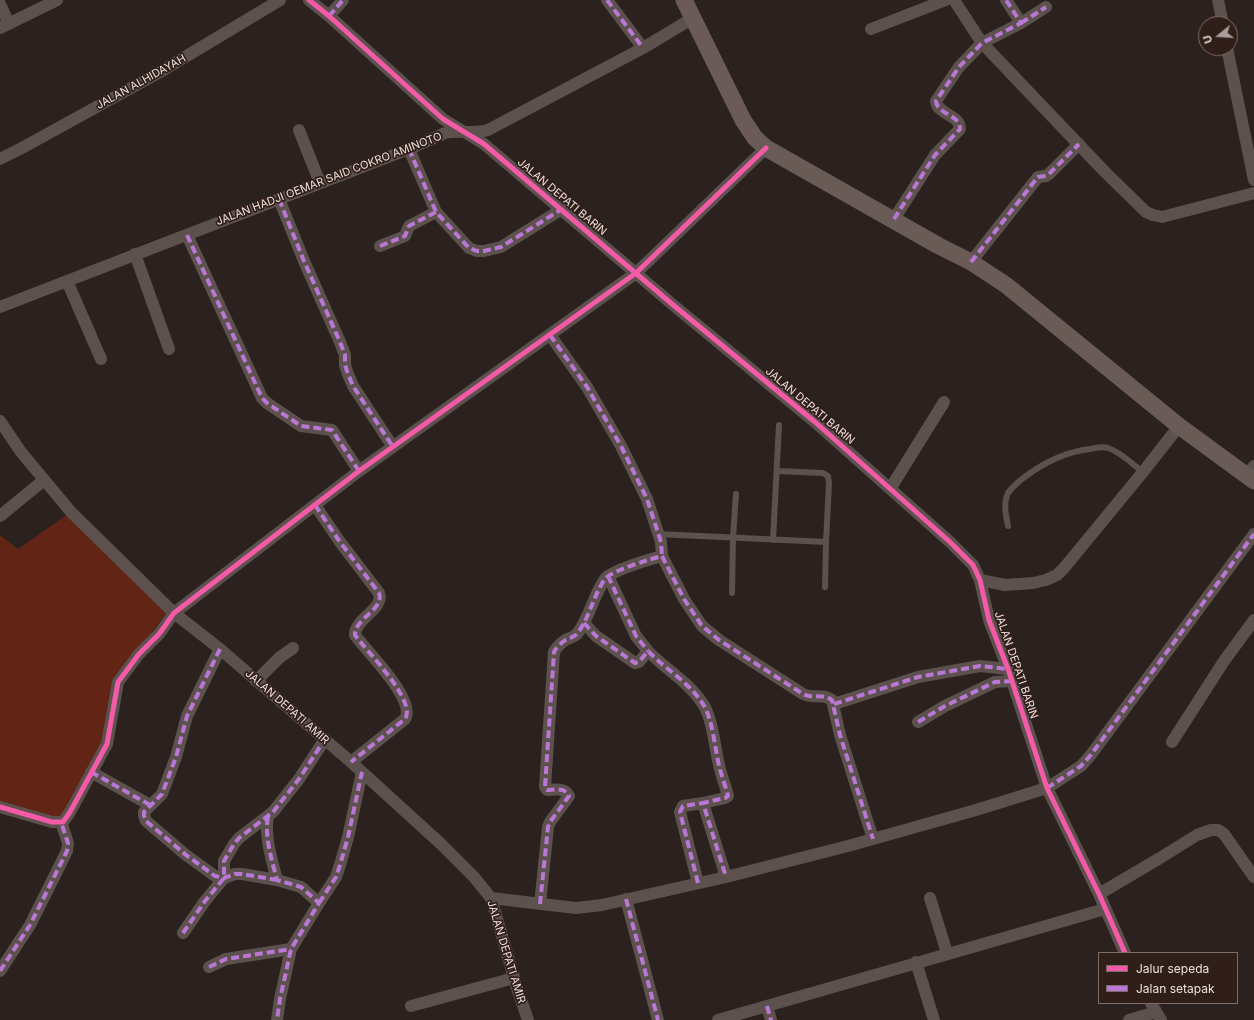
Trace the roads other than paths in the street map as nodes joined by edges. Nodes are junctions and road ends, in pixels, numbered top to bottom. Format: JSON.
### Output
{"nodes":[{"id":1,"x":57,"y":0,"type":"edge"},
{"id":2,"x":280,"y":0,"type":"edge"},
{"id":3,"x":309,"y":0,"type":"edge"},
{"id":4,"x":344,"y":0,"type":"edge"},
{"id":5,"x":607,"y":0,"type":"edge"},
{"id":6,"x":684,"y":0,"type":"edge"},
{"id":7,"x":946,"y":0,"type":"edge"},
{"id":8,"x":954,"y":0,"type":"edge"},
{"id":9,"x":1006,"y":0,"type":"edge"},
{"id":10,"x":1218,"y":0,"type":"edge"},
{"id":11,"x":0,"y":4,"type":"edge"},
{"id":12,"x":1046,"y":7,"type":"dead end"},
{"id":13,"x":329,"y":16,"type":"junction"},
{"id":14,"x":1221,"y":16,"type":"edge"},
{"id":15,"x":693,"y":18,"type":"junction"},
{"id":16,"x":1021,"y":23,"type":"junction"},
{"id":17,"x":5,"y":26,"type":"edge"},
{"id":18,"x":871,"y":29,"type":"dead end"},
{"id":19,"x":982,"y":43,"type":"junction"},
{"id":20,"x":643,"y":48,"type":"junction"},
{"id":21,"x":1229,"y":56,"type":"edge"},
{"id":22,"x":299,"y":130,"type":"dead end"},
{"id":23,"x":464,"y":132,"type":"junction"},
{"id":24,"x":1078,"y":144,"type":"junction"},
{"id":25,"x":766,"y":148,"type":"junction"},
{"id":26,"x":408,"y":149,"type":"junction"},
{"id":27,"x":0,"y":159,"type":"edge"},
{"id":28,"x":1253,"y":173,"type":"edge"},
{"id":29,"x":320,"y":183,"type":"junction"},
{"id":30,"x":1254,"y":193,"type":"edge"},
{"id":31,"x":279,"y":199,"type":"junction"},
{"id":32,"x":562,"y":209,"type":"junction"},
{"id":33,"x":436,"y":212,"type":"junction"},
{"id":34,"x":894,"y":219,"type":"junction"},
{"id":35,"x":187,"y":235,"type":"junction"},
{"id":36,"x":380,"y":246,"type":"dead end"},
{"id":37,"x":135,"y":254,"type":"junction"},
{"id":38,"x":971,"y":262,"type":"junction"},
{"id":39,"x":636,"y":273,"type":"junction"},
{"id":40,"x":67,"y":281,"type":"junction"},
{"id":41,"x":0,"y":307,"type":"edge"},
{"id":42,"x":550,"y":335,"type":"junction"},
{"id":43,"x":169,"y":349,"type":"dead end"},
{"id":44,"x":101,"y":359,"type":"dead end"},
{"id":45,"x":944,"y":402,"type":"dead end"},
{"id":46,"x":0,"y":421,"type":"edge"},
{"id":47,"x":779,"y":425,"type":"dead end"},
{"id":48,"x":1179,"y":426,"type":"junction"},
{"id":49,"x":393,"y":447,"type":"junction"},
{"id":50,"x":359,"y":471,"type":"junction"},
{"id":51,"x":777,"y":471,"type":"junction"},
{"id":52,"x":1143,"y":472,"type":"junction"},
{"id":53,"x":1251,"y":474,"type":"edge"},
{"id":54,"x":44,"y":480,"type":"junction"},
{"id":55,"x":890,"y":489,"type":"junction"},
{"id":56,"x":736,"y":494,"type":"dead end"},
{"id":57,"x":315,"y":505,"type":"junction"},
{"id":58,"x":0,"y":516,"type":"edge"},
{"id":59,"x":1008,"y":526,"type":"dead end"},
{"id":60,"x":658,"y":534,"type":"junction"},
{"id":61,"x":1254,"y":534,"type":"edge"},
{"id":62,"x":733,"y":538,"type":"junction"},
{"id":63,"x":773,"y":540,"type":"junction"},
{"id":64,"x":826,"y":542,"type":"junction"},
{"id":65,"x":662,"y":556,"type":"junction"},
{"id":66,"x":608,"y":576,"type":"junction"},
{"id":67,"x":980,"y":580,"type":"junction"},
{"id":68,"x":825,"y":587,"type":"dead end"},
{"id":69,"x":732,"y":594,"type":"dead end"},
{"id":70,"x":174,"y":613,"type":"junction"},
{"id":71,"x":1254,"y":620,"type":"edge"},
{"id":72,"x":584,"y":623,"type":"junction"},
{"id":73,"x":293,"y":648,"type":"dead end"},
{"id":74,"x":220,"y":649,"type":"junction"},
{"id":75,"x":648,"y":651,"type":"junction"},
{"id":76,"x":1007,"y":673,"type":"junction"},
{"id":77,"x":256,"y":681,"type":"junction"},
{"id":78,"x":834,"y":704,"type":"junction"},
{"id":79,"x":918,"y":722,"type":"dead end"},
{"id":80,"x":325,"y":739,"type":"junction"},
{"id":81,"x":1172,"y":742,"type":"dead end"},
{"id":82,"x":351,"y":762,"type":"junction"},
{"id":83,"x":91,"y":772,"type":"junction"},
{"id":84,"x":362,"y":772,"type":"junction"},
{"id":85,"x":1047,"y":788,"type":"junction"},
{"id":86,"x":703,"y":803,"type":"junction"},
{"id":87,"x":150,"y":806,"type":"junction"},
{"id":88,"x":0,"y":807,"type":"edge"},
{"id":89,"x":268,"y":817,"type":"junction"},
{"id":90,"x":61,"y":822,"type":"junction"},
{"id":91,"x":873,"y":839,"type":"junction"},
{"id":92,"x":726,"y":877,"type":"junction"},
{"id":93,"x":1254,"y":877,"type":"edge"},
{"id":94,"x":224,"y":878,"type":"junction"},
{"id":95,"x":277,"y":880,"type":"junction"},
{"id":96,"x":698,"y":883,"type":"junction"},
{"id":97,"x":1098,"y":894,"type":"junction"},
{"id":98,"x":491,"y":898,"type":"junction"},
{"id":99,"x":930,"y":898,"type":"dead end"},
{"id":100,"x":626,"y":899,"type":"junction"},
{"id":101,"x":319,"y":903,"type":"junction"},
{"id":102,"x":540,"y":904,"type":"junction"},
{"id":103,"x":1105,"y":909,"type":"junction"},
{"id":104,"x":183,"y":933,"type":"dead end"},
{"id":105,"x":291,"y":949,"type":"junction"},
{"id":106,"x":1125,"y":952,"type":"edge"},
{"id":107,"x":947,"y":953,"type":"junction"},
{"id":108,"x":916,"y":962,"type":"junction"},
{"id":109,"x":209,"y":967,"type":"dead end"},
{"id":110,"x":0,"y":971,"type":"edge"},
{"id":111,"x":514,"y":978,"type":"junction"},
{"id":112,"x":411,"y":1006,"type":"dead end"},
{"id":113,"x":767,"y":1006,"type":"junction"},
{"id":114,"x":1156,"y":1012,"type":"edge"},
{"id":115,"x":277,"y":1020,"type":"edge"},
{"id":116,"x":527,"y":1020,"type":"edge"},
{"id":117,"x":658,"y":1020,"type":"edge"},
{"id":118,"x":718,"y":1020,"type":"edge"},
{"id":119,"x":771,"y":1020,"type":"edge"},
{"id":120,"x":934,"y":1020,"type":"edge"},
{"id":121,"x":1129,"y":1020,"type":"edge"}],
"edges":[{"from":1,"to":17,"type":"street"},
{"from":2,"to":27,"type":"street","name":"JALAN ALHIDAYAH"},
{"from":3,"to":13,"type":"street","name":"JALAN DEPATI BARIN"},
{"from":4,"to":13,"type":"street"},
{"from":5,"to":20,"type":"street"},
{"from":6,"to":15,"type":"main road"},
{"from":7,"to":18,"type":"street"},
{"from":8,"to":19,"type":"street"},
{"from":9,"to":16,"type":"street"},
{"from":10,"to":14,"type":"street"},
{"from":11,"to":17,"type":"street"},
{"from":12,"to":16,"type":"street"},
{"from":13,"to":23,"type":"street","name":"JALAN DEPATI BARIN"},
{"from":15,"to":20,"type":"street","name":"JALAN HADJI OEMAR SAID COKRO AMINOTO"},
{"from":15,"to":25,"type":"main road"},
{"from":16,"to":19,"type":"street"},
{"from":19,"to":24,"type":"street"},
{"from":19,"to":34,"type":"street"},
{"from":20,"to":23,"type":"street","name":"JALAN HADJI OEMAR SAID COKRO AMINOTO"},
{"from":21,"to":28,"type":"street"},
{"from":22,"to":29,"type":"street"},
{"from":23,"to":26,"type":"street","name":"JALAN HADJI OEMAR SAID COKRO AMINOTO"},
{"from":23,"to":32,"type":"street","name":"JALAN DEPATI BARIN"},
{"from":24,"to":30,"type":"street"},
{"from":24,"to":38,"type":"street"},
{"from":25,"to":34,"type":"main road"},
{"from":25,"to":39,"type":"street"},
{"from":26,"to":29,"type":"street","name":"JALAN HADJI OEMAR SAID COKRO AMINOTO"},
{"from":26,"to":33,"type":"street"},
{"from":29,"to":31,"type":"street","name":"JALAN HADJI OEMAR SAID COKRO AMINOTO"},
{"from":31,"to":35,"type":"street","name":"JALAN HADJI OEMAR SAID COKRO AMINOTO"},
{"from":31,"to":49,"type":"street"},
{"from":32,"to":33,"type":"street"},
{"from":32,"to":39,"type":"street","name":"JALAN DEPATI BARIN"},
{"from":33,"to":36,"type":"street"},
{"from":34,"to":38,"type":"main road"},
{"from":35,"to":37,"type":"street","name":"JALAN HADJI OEMAR SAID COKRO AMINOTO"},
{"from":35,"to":50,"type":"street"},
{"from":37,"to":40,"type":"street","name":"JALAN HADJI OEMAR SAID COKRO AMINOTO"},
{"from":37,"to":43,"type":"street"},
{"from":38,"to":48,"type":"main road"},
{"from":39,"to":42,"type":"street"},
{"from":39,"to":55,"type":"street","name":"JALAN DEPATI BARIN"},
{"from":40,"to":41,"type":"street","name":"JALAN HADJI OEMAR SAID COKRO AMINOTO"},
{"from":40,"to":44,"type":"street"},
{"from":42,"to":49,"type":"street"},
{"from":42,"to":60,"type":"street"},
{"from":45,"to":55,"type":"street"},
{"from":46,"to":54,"type":"street","name":"JALAN DEPATI AMIR"},
{"from":47,"to":51,"type":"lane"},
{"from":48,"to":52,"type":"street"},
{"from":48,"to":53,"type":"main road"},
{"from":49,"to":50,"type":"street"},
{"from":50,"to":57,"type":"street"},
{"from":51,"to":63,"type":"lane"},
{"from":51,"to":64,"type":"lane"},
{"from":52,"to":59,"type":"lane"},
{"from":52,"to":67,"type":"street"},
{"from":54,"to":58,"type":"street"},
{"from":54,"to":70,"type":"street","name":"JALAN DEPATI AMIR"},
{"from":55,"to":67,"type":"street","name":"JALAN DEPATI BARIN"},
{"from":56,"to":62,"type":"lane"},
{"from":57,"to":70,"type":"street"},
{"from":57,"to":82,"type":"street"},
{"from":60,"to":62,"type":"lane"},
{"from":60,"to":65,"type":"street"},
{"from":61,"to":85,"type":"street"},
{"from":62,"to":63,"type":"lane"},
{"from":62,"to":69,"type":"lane"},
{"from":63,"to":64,"type":"lane"},
{"from":64,"to":68,"type":"lane"},
{"from":65,"to":66,"type":"street"},
{"from":65,"to":78,"type":"street"},
{"from":66,"to":72,"type":"street"},
{"from":66,"to":75,"type":"street"},
{"from":67,"to":76,"type":"street","name":"JALAN DEPATI BARIN"},
{"from":70,"to":74,"type":"street","name":"JALAN DEPATI AMIR"},
{"from":70,"to":83,"type":"street"},
{"from":71,"to":81,"type":"street"},
{"from":72,"to":75,"type":"street"},
{"from":72,"to":102,"type":"street"},
{"from":73,"to":77,"type":"street"},
{"from":74,"to":77,"type":"street","name":"JALAN DEPATI AMIR"},
{"from":74,"to":87,"type":"street"},
{"from":75,"to":86,"type":"street"},
{"from":76,"to":78,"type":"street"},
{"from":76,"to":79,"type":"street"},
{"from":76,"to":85,"type":"street","name":"JALAN DEPATI BARIN"},
{"from":77,"to":80,"type":"street","name":"JALAN DEPATI AMIR"},
{"from":78,"to":91,"type":"street"},
{"from":80,"to":82,"type":"street","name":"JALAN DEPATI AMIR"},
{"from":80,"to":89,"type":"street"},
{"from":82,"to":84,"type":"street","name":"JALAN DEPATI AMIR"},
{"from":83,"to":87,"type":"street"},
{"from":83,"to":90,"type":"street"},
{"from":84,"to":98,"type":"street","name":"JALAN DEPATI AMIR"},
{"from":84,"to":101,"type":"street"},
{"from":85,"to":91,"type":"street"},
{"from":85,"to":97,"type":"street","name":"JALAN DEPATI BARIN"},
{"from":86,"to":92,"type":"street"},
{"from":86,"to":96,"type":"street"},
{"from":87,"to":94,"type":"street"},
{"from":88,"to":90,"type":"street"},
{"from":89,"to":94,"type":"street"},
{"from":89,"to":95,"type":"street"},
{"from":90,"to":110,"type":"street"},
{"from":91,"to":92,"type":"street"},
{"from":92,"to":96,"type":"street"},
{"from":93,"to":97,"type":"street"},
{"from":94,"to":95,"type":"street"},
{"from":94,"to":104,"type":"street"},
{"from":95,"to":101,"type":"street"},
{"from":96,"to":100,"type":"street"},
{"from":97,"to":103,"type":"street","name":"JALAN DEPATI BARIN"},
{"from":98,"to":102,"type":"street"},
{"from":98,"to":111,"type":"street","name":"JALAN DEPATI AMIR"},
{"from":99,"to":107,"type":"street"},
{"from":100,"to":102,"type":"street"},
{"from":100,"to":117,"type":"street"},
{"from":101,"to":105,"type":"street"},
{"from":103,"to":106,"type":"street","name":"JALAN DEPATI BARIN"},
{"from":103,"to":107,"type":"street"},
{"from":105,"to":109,"type":"street"},
{"from":105,"to":115,"type":"street"},
{"from":107,"to":108,"type":"street"},
{"from":108,"to":113,"type":"street"},
{"from":108,"to":120,"type":"street"},
{"from":111,"to":112,"type":"street"},
{"from":111,"to":116,"type":"street","name":"JALAN DEPATI AMIR"},
{"from":113,"to":118,"type":"street"},
{"from":113,"to":119,"type":"street"},
{"from":114,"to":121,"type":"street"}]}
